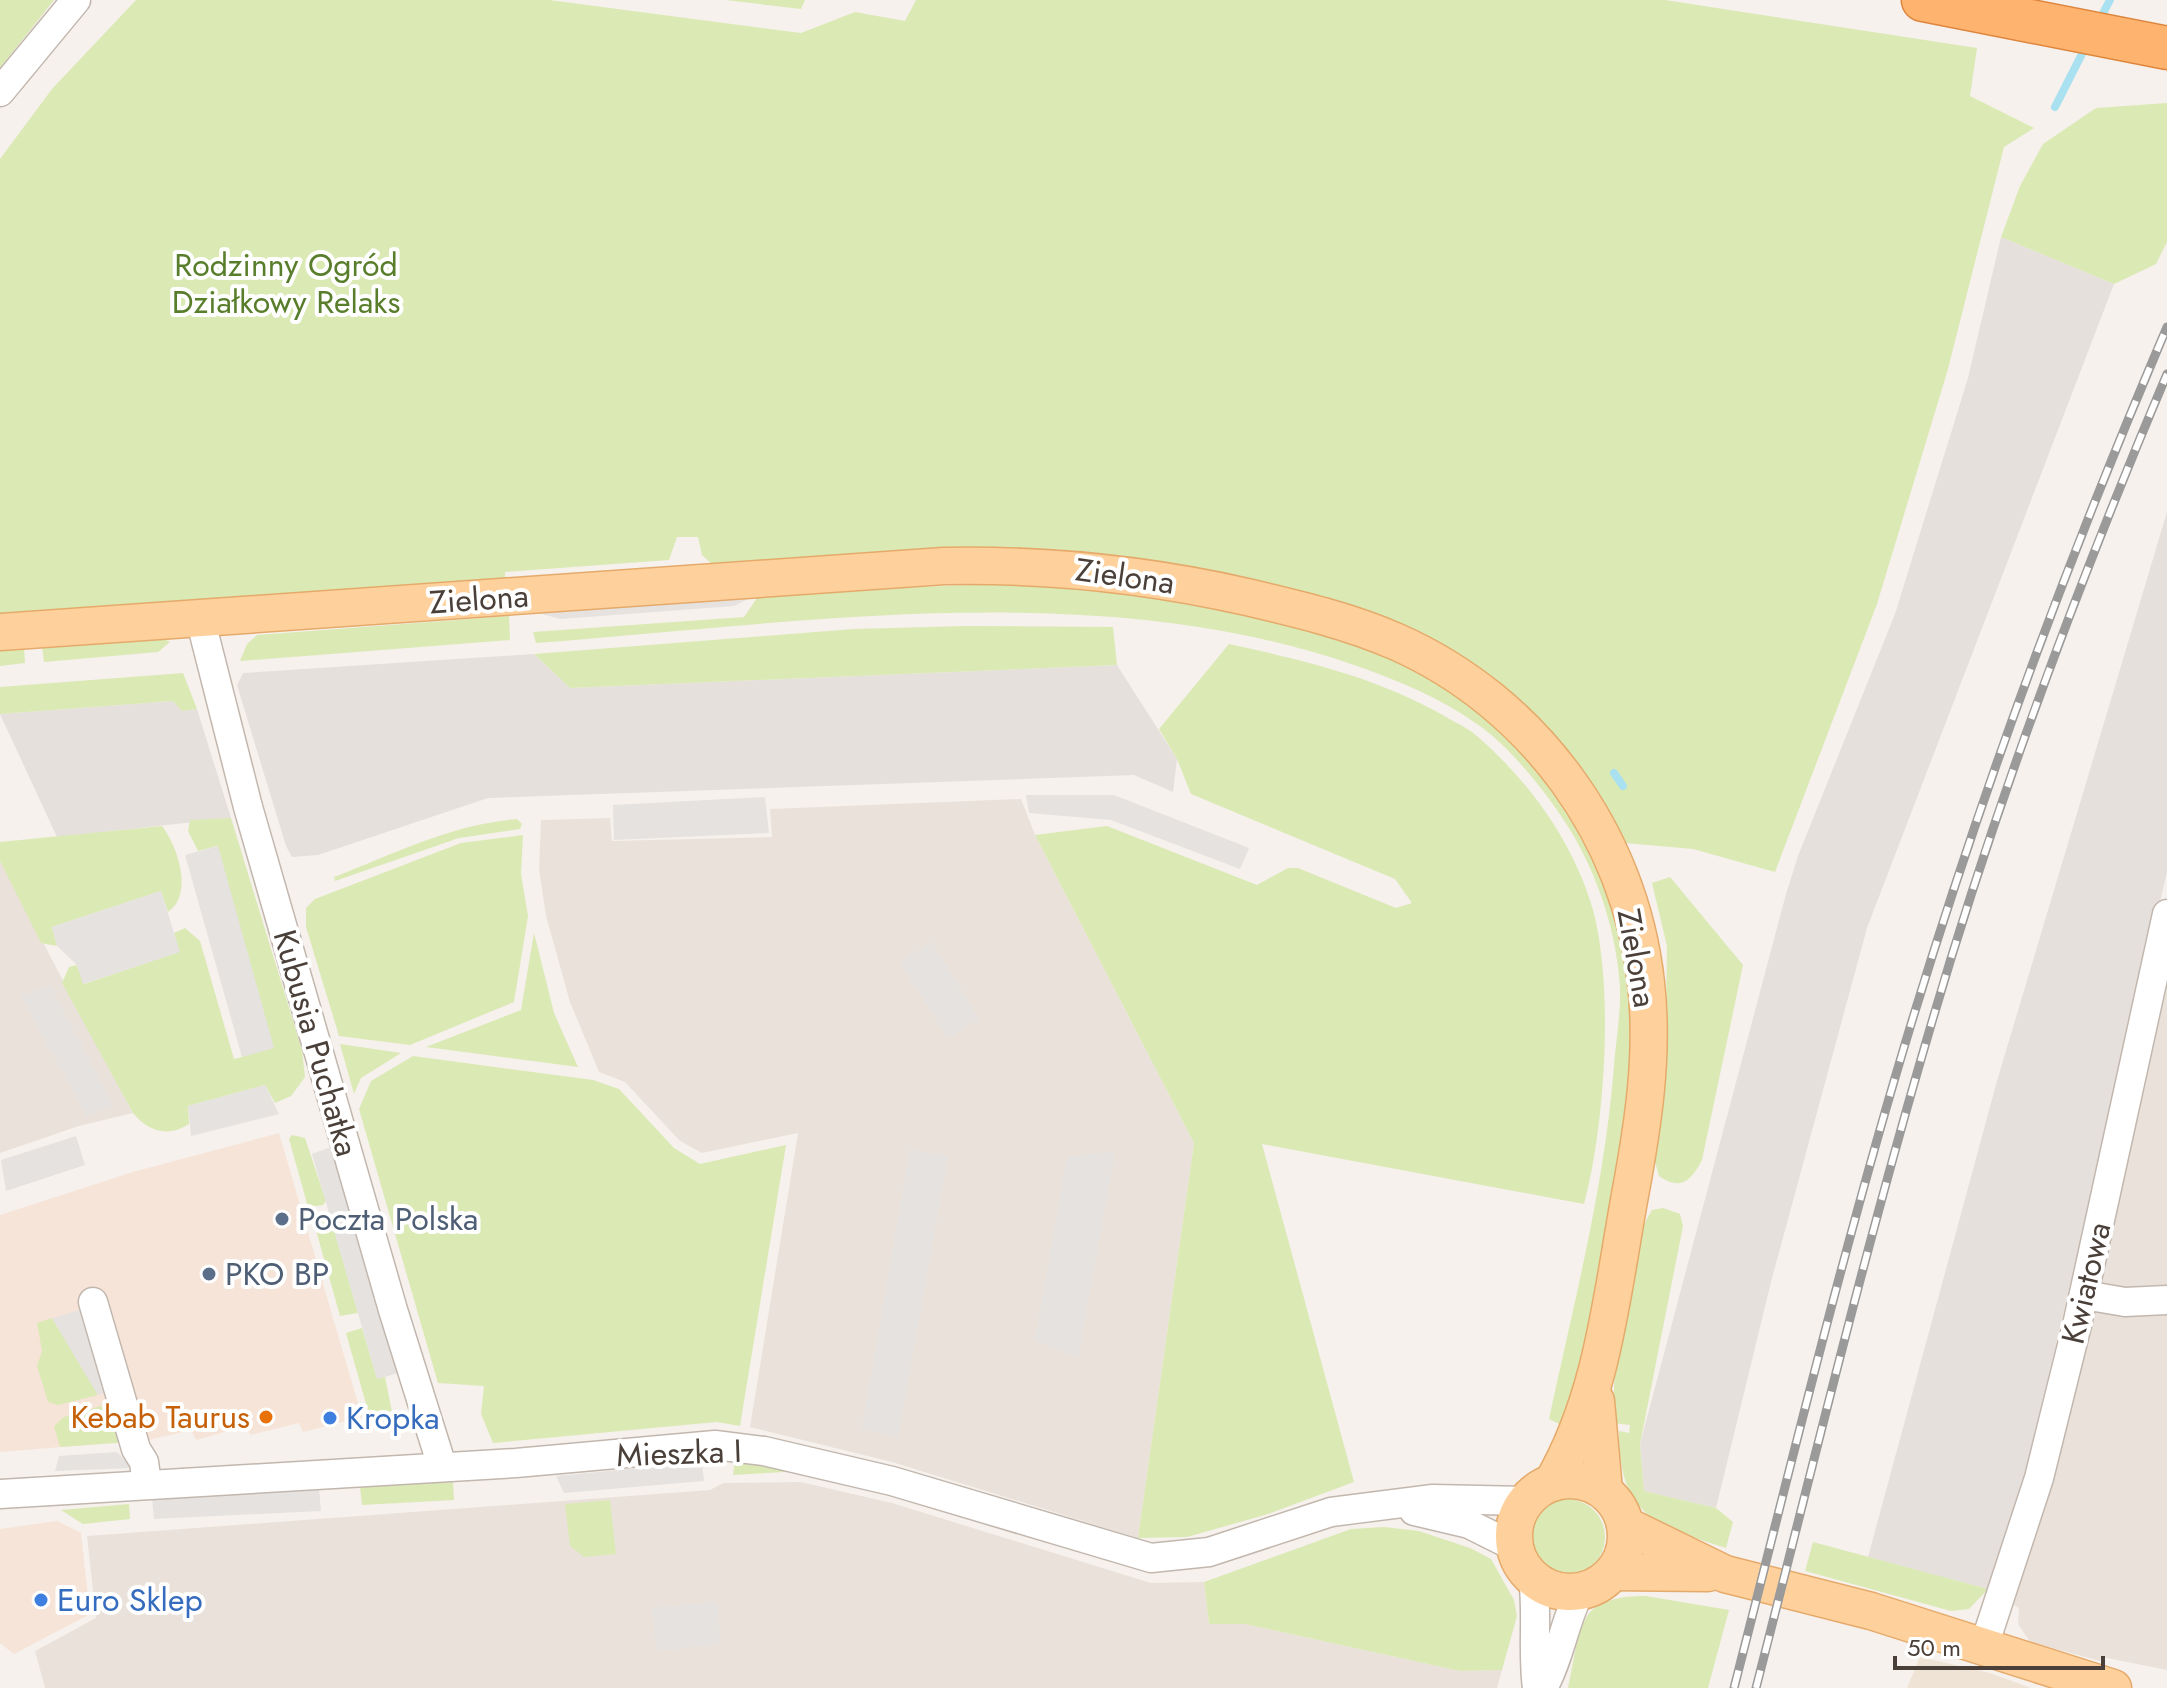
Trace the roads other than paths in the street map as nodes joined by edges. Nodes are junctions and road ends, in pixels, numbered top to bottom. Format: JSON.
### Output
{"nodes":[{"id":1,"x":76,"y":0,"type":"edge"},
{"id":2,"x":1923,"y":0,"type":"edge"},
{"id":3,"x":2167,"y":48,"type":"edge"},
{"id":4,"x":0,"y":92,"type":"edge"},
{"id":5,"x":200,"y":618,"type":"junction"},
{"id":6,"x":0,"y":632,"type":"edge"},
{"id":7,"x":2167,"y":914,"type":"edge"},
{"id":8,"x":2084,"y":1295,"type":"junction"},
{"id":9,"x":2167,"y":1300,"type":"edge"},
{"id":10,"x":93,"y":1302,"type":"dead end"},
{"id":11,"x":1595,"y":1384,"type":"junction"},
{"id":12,"x":442,"y":1466,"type":"junction"},
{"id":13,"x":147,"y":1484,"type":"junction"},
{"id":14,"x":1604,"y":1491,"type":"junction"},
{"id":15,"x":1539,"y":1492,"type":"junction"},
{"id":16,"x":0,"y":1494,"type":"edge"},
{"id":17,"x":1386,"y":1507,"type":"junction"},
{"id":18,"x":1625,"y":1525,"type":"junction"},
{"id":19,"x":1524,"y":1562,"type":"junction"},
{"id":20,"x":1613,"y":1572,"type":"junction"},
{"id":21,"x":1725,"y":1574,"type":"junction"},
{"id":22,"x":1580,"y":1591,"type":"junction"},
{"id":23,"x":1984,"y":1646,"type":"junction"},
{"id":24,"x":1540,"y":1688,"type":"edge"},
{"id":25,"x":2113,"y":1688,"type":"edge"}],
"edges":[{"from":1,"to":4,"type":"street"},
{"from":2,"to":3,"type":"highway"},
{"from":5,"to":6,"type":"main road","name":"Zielona"},
{"from":5,"to":11,"type":"main road","name":"Zielona"},
{"from":5,"to":12,"type":"street","name":"Kubusia Puchatka"},
{"from":7,"to":8,"type":"street","name":"Kwiatowa"},
{"from":8,"to":9,"type":"street"},
{"from":8,"to":23,"type":"street","name":"Kwiatowa"},
{"from":10,"to":13,"type":"street"},
{"from":11,"to":14,"type":"main road","name":"Zielona"},
{"from":11,"to":15,"type":"main road","name":"Zielona"},
{"from":12,"to":13,"type":"street","name":"Mieszka I"},
{"from":12,"to":17,"type":"street","name":"Mieszka I"},
{"from":13,"to":16,"type":"street","name":"Mieszka I"},
{"from":14,"to":15,"type":"main road"},
{"from":14,"to":18,"type":"main road"},
{"from":15,"to":17,"type":"street","name":"Mieszka I"},
{"from":15,"to":19,"type":"main road"},
{"from":17,"to":19,"type":"street","name":"Mieszka I"},
{"from":18,"to":20,"type":"main road"},
{"from":18,"to":21,"type":"main road"},
{"from":19,"to":22,"type":"main road"},
{"from":19,"to":24,"type":"street"},
{"from":20,"to":21,"type":"main road"},
{"from":20,"to":22,"type":"main road"},
{"from":21,"to":23,"type":"main road"},
{"from":22,"to":24,"type":"street"},
{"from":23,"to":25,"type":"main road"}]}
